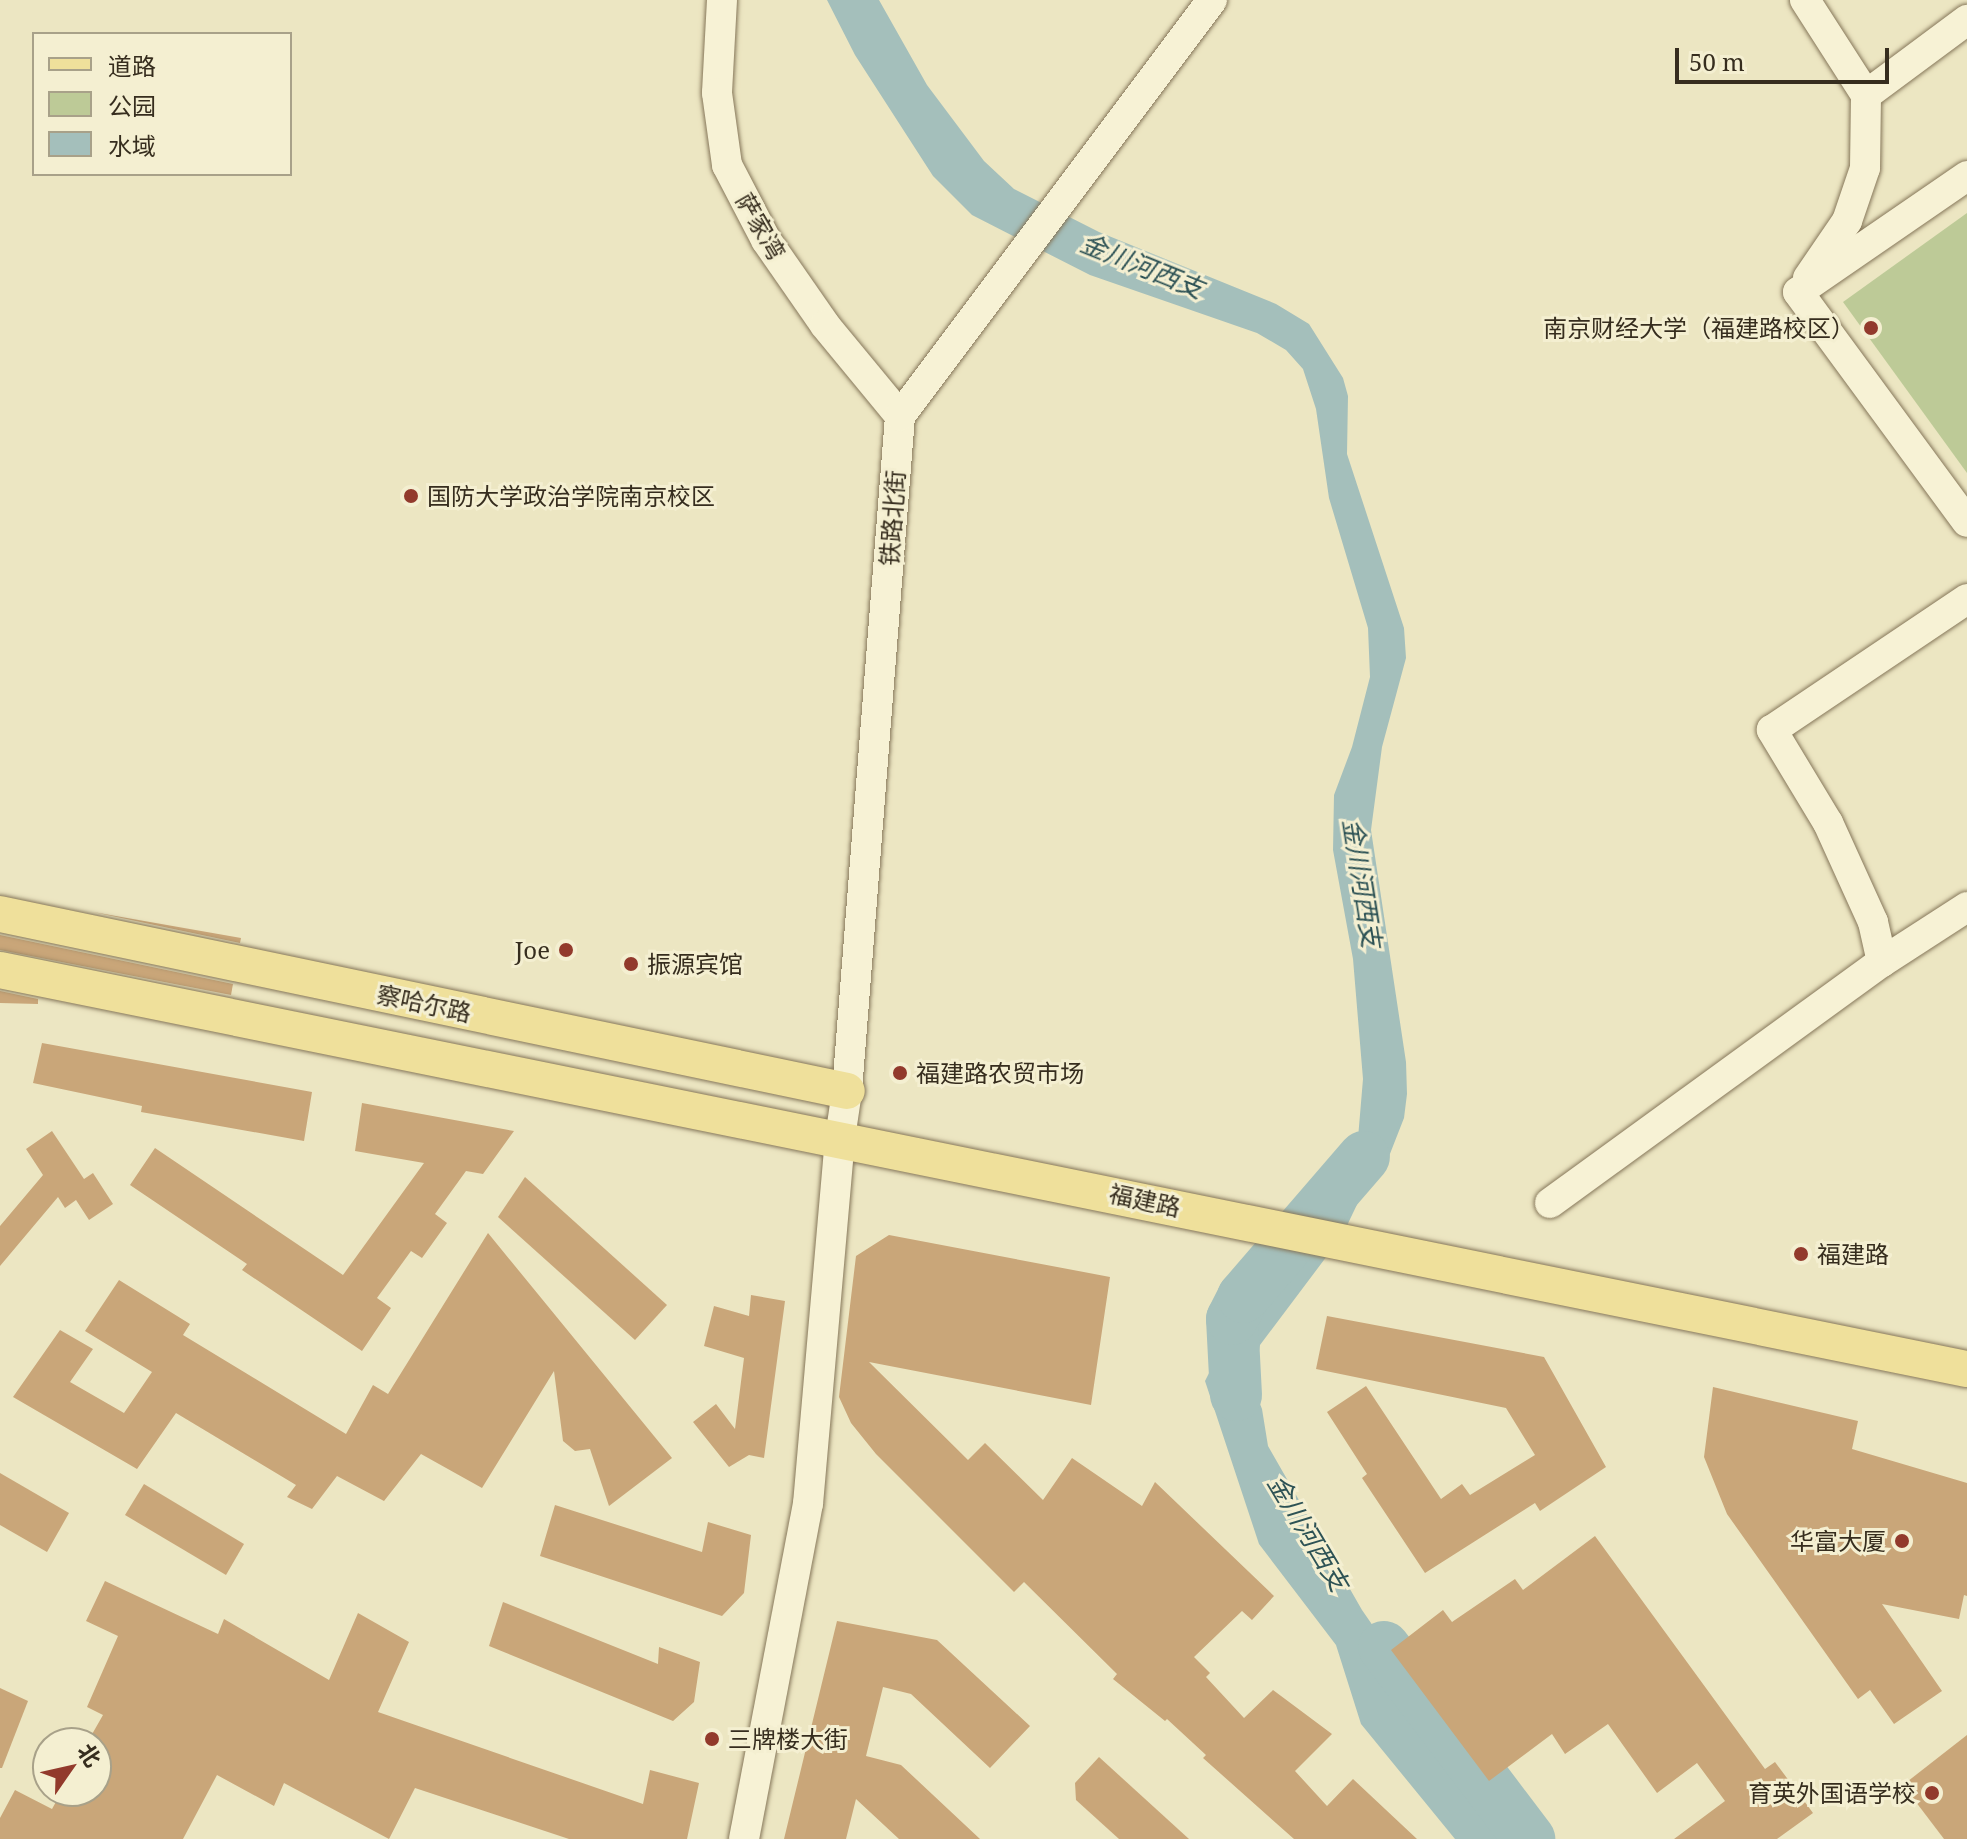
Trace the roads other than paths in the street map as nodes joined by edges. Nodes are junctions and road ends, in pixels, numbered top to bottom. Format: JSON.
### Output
{"nodes":[{"id":1,"x":722,"y":0,"type":"edge"},
{"id":2,"x":1212,"y":0,"type":"edge"},
{"id":3,"x":1805,"y":0,"type":"edge"},
{"id":4,"x":1967,"y":20,"type":"edge"},
{"id":5,"x":1866,"y":95,"type":"junction"},
{"id":6,"x":1967,"y":176,"type":"edge"},
{"id":7,"x":1798,"y":292,"type":"junction"},
{"id":8,"x":900,"y":416,"type":"junction"},
{"id":9,"x":1967,"y":522,"type":"edge"},
{"id":10,"x":1967,"y":599,"type":"edge"},
{"id":11,"x":1967,"y":907,"type":"edge"},
{"id":12,"x":0,"y":914,"type":"edge"},
{"id":13,"x":1882,"y":962,"type":"junction"},
{"id":14,"x":0,"y":970,"type":"edge"},
{"id":15,"x":847,"y":1091,"type":"junction"},
{"id":16,"x":840,"y":1138,"type":"junction"},
{"id":17,"x":1550,"y":1203,"type":"dead end"},
{"id":18,"x":1967,"y":1369,"type":"edge"},
{"id":19,"x":744,"y":1839,"type":"edge"}],
"edges":[{"from":1,"to":8,"type":"street","name":"萨家湾"},
{"from":2,"to":8,"type":"street"},
{"from":3,"to":5,"type":"street"},
{"from":4,"to":5,"type":"street"},
{"from":5,"to":7,"type":"street"},
{"from":6,"to":7,"type":"street"},
{"from":7,"to":9,"type":"street"},
{"from":8,"to":15,"type":"street","name":"铁路北街"},
{"from":10,"to":13,"type":"street"},
{"from":11,"to":13,"type":"street"},
{"from":12,"to":15,"type":"main road","name":"察哈尔路"},
{"from":13,"to":17,"type":"street"},
{"from":14,"to":16,"type":"main road","name":"察哈尔路"},
{"from":15,"to":16,"type":"street","name":"铁路北街"},
{"from":16,"to":18,"type":"main road","name":"福建路"},
{"from":16,"to":19,"type":"street"}]}
